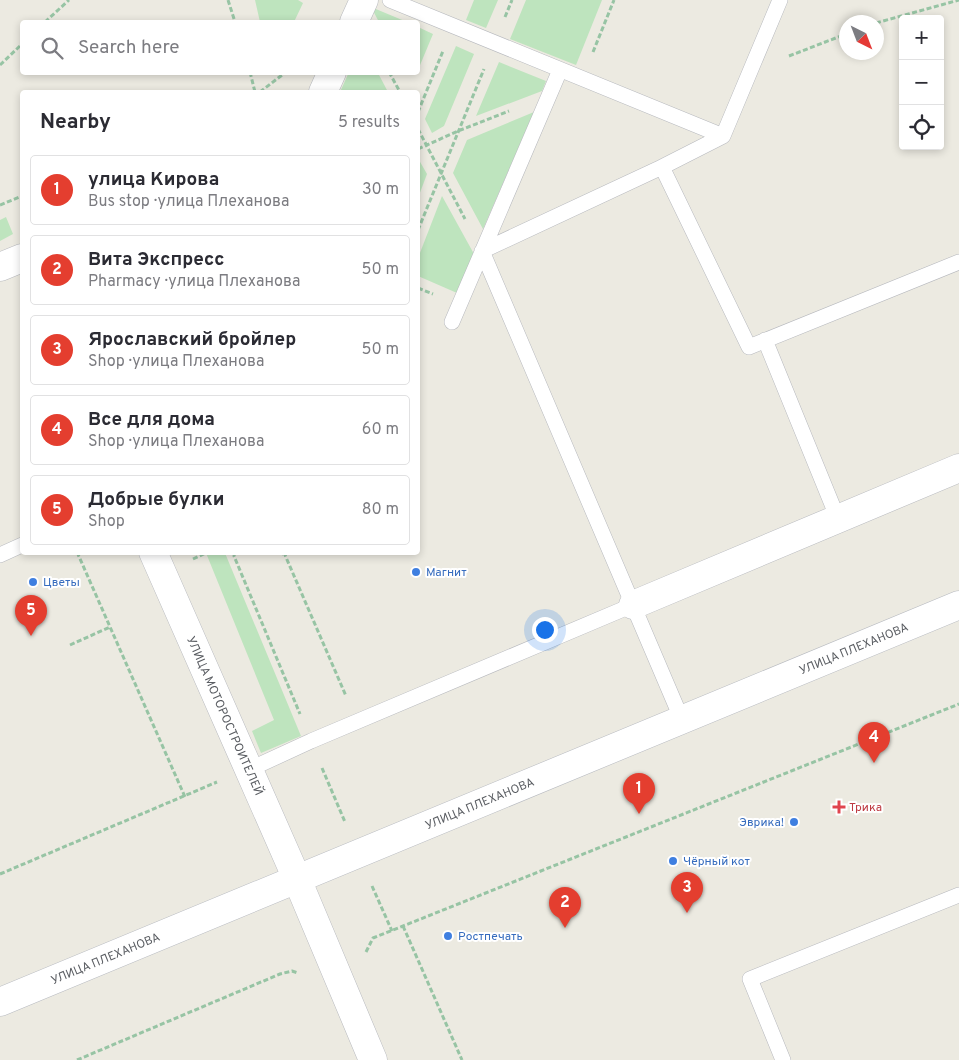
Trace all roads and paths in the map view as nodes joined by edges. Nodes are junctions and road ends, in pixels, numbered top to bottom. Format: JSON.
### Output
{"nodes":[{"id":1,"x":69,"y":0,"type":"edge"},
{"id":2,"x":228,"y":0,"type":"edge"},
{"id":3,"x":364,"y":0,"type":"edge"},
{"id":4,"x":390,"y":0,"type":"edge"},
{"id":5,"x":512,"y":0,"type":"edge"},
{"id":6,"x":614,"y":0,"type":"edge"},
{"id":7,"x":780,"y":0,"type":"edge"},
{"id":8,"x":959,"y":0,"type":"edge"},
{"id":9,"x":47,"y":20,"type":"edge"},
{"id":10,"x":234,"y":20,"type":"edge"},
{"id":11,"x":355,"y":20,"type":"edge"},
{"id":12,"x":884,"y":21,"type":"edge"},
{"id":13,"x":453,"y":26,"type":"junction"},
{"id":14,"x":839,"y":37,"type":"edge"},
{"id":15,"x":495,"y":42,"type":"junction"},
{"id":16,"x":20,"y":46,"type":"edge"},
{"id":17,"x":0,"y":65,"type":"edge"},
{"id":18,"x":560,"y":70,"type":"junction"},
{"id":19,"x":751,"y":70,"type":"junction"},
{"id":20,"x":251,"y":75,"type":"edge"},
{"id":21,"x":282,"y":75,"type":"edge"},
{"id":22,"x":331,"y":75,"type":"edge"},
{"id":23,"x":391,"y":75,"type":"edge"},
{"id":24,"x":582,"y":78,"type":"junction"},
{"id":25,"x":254,"y":90,"type":"edge"},
{"id":26,"x":263,"y":90,"type":"edge"},
{"id":27,"x":324,"y":90,"type":"edge"},
{"id":28,"x":399,"y":90,"type":"edge"},
{"id":29,"x":549,"y":96,"type":"junction"},
{"id":30,"x":420,"y":107,"type":"edge"},
{"id":31,"x":458,"y":131,"type":"junction"},
{"id":32,"x":420,"y":133,"type":"edge"},
{"id":33,"x":723,"y":136,"type":"junction"},
{"id":34,"x":426,"y":146,"type":"junction"},
{"id":35,"x":420,"y":148,"type":"edge"},
{"id":36,"x":662,"y":167,"type":"junction"},
{"id":37,"x":440,"y":173,"type":"junction"},
{"id":38,"x":20,"y":197,"type":"edge"},
{"id":39,"x":0,"y":205,"type":"edge"},
{"id":40,"x":420,"y":225,"type":"edge"},
{"id":41,"x":482,"y":251,"type":"junction"},
{"id":42,"x":20,"y":259,"type":"edge"},
{"id":43,"x":959,"y":262,"type":"edge"},
{"id":44,"x":0,"y":267,"type":"edge"},
{"id":45,"x":452,"y":322,"type":"dead end"},
{"id":46,"x":765,"y":340,"type":"junction"},
{"id":47,"x":959,"y":468,"type":"edge"},
{"id":48,"x":838,"y":519,"type":"junction"},
{"id":49,"x":20,"y":546,"type":"edge"},
{"id":50,"x":0,"y":555,"type":"edge"},
{"id":51,"x":78,"y":555,"type":"edge"},
{"id":52,"x":153,"y":555,"type":"edge"},
{"id":53,"x":234,"y":555,"type":"edge"},
{"id":54,"x":286,"y":555,"type":"edge"},
{"id":55,"x":633,"y":605,"type":"junction"},
{"id":56,"x":959,"y":605,"type":"edge"},
{"id":57,"x":110,"y":627,"type":"junction"},
{"id":58,"x":70,"y":645,"type":"dead end"},
{"id":59,"x":959,"y":704,"type":"edge"},
{"id":60,"x":682,"y":720,"type":"junction"},
{"id":61,"x":357,"y":722,"type":"junction"},
{"id":62,"x":311,"y":741,"type":"junction"},
{"id":63,"x":248,"y":770,"type":"junction"},
{"id":64,"x":185,"y":796,"type":"junction"},
{"id":65,"x":0,"y":874,"type":"edge"},
{"id":66,"x":296,"y":879,"type":"junction"},
{"id":67,"x":959,"y":895,"type":"edge"},
{"id":68,"x":403,"y":926,"type":"junction"},
{"id":69,"x":337,"y":974,"type":"junction"},
{"id":70,"x":0,"y":1002,"type":"edge"},
{"id":71,"x":77,"y":1060,"type":"edge"},
{"id":72,"x":373,"y":1060,"type":"edge"},
{"id":73,"x":462,"y":1060,"type":"edge"},
{"id":74,"x":783,"y":1060,"type":"edge"}],
"edges":[{"from":1,"to":9,"type":"path"},
{"from":2,"to":10,"type":"path"},
{"from":3,"to":11,"type":"main road"},
{"from":4,"to":13,"type":"lane"},
{"from":5,"to":15,"type":"path"},
{"from":6,"to":24,"type":"path"},
{"from":7,"to":19,"type":"lane"},
{"from":8,"to":12,"type":"path"},
{"from":13,"to":15,"type":"lane"},
{"from":13,"to":30,"type":"path"},
{"from":14,"to":19,"type":"path"},
{"from":15,"to":18,"type":"lane"},
{"from":15,"to":31,"type":"path"},
{"from":16,"to":17,"type":"path"},
{"from":18,"to":24,"type":"lane"},
{"from":18,"to":29,"type":"lane"},
{"from":19,"to":33,"type":"lane"},
{"from":20,"to":25,"type":"path"},
{"from":21,"to":26,"type":"path"},
{"from":22,"to":27,"type":"main road"},
{"from":23,"to":28,"type":"path"},
{"from":24,"to":33,"type":"lane"},
{"from":29,"to":31,"type":"path"},
{"from":29,"to":41,"type":"lane"},
{"from":31,"to":34,"type":"path"},
{"from":31,"to":37,"type":"path"},
{"from":32,"to":34,"type":"path"},
{"from":33,"to":36,"type":"lane"},
{"from":34,"to":35,"type":"path"},
{"from":34,"to":37,"type":"path"},
{"from":36,"to":41,"type":"lane"},
{"from":36,"to":46,"type":"lane"},
{"from":37,"to":40,"type":"path"},
{"from":37,"to":41,"type":"path"},
{"from":38,"to":39,"type":"path"},
{"from":41,"to":45,"type":"lane"},
{"from":41,"to":55,"type":"lane"},
{"from":42,"to":44,"type":"main road"},
{"from":43,"to":46,"type":"lane"},
{"from":46,"to":48,"type":"lane"},
{"from":47,"to":48,"type":"main road"},
{"from":48,"to":55,"type":"main road"},
{"from":49,"to":50,"type":"lane"},
{"from":51,"to":57,"type":"path"},
{"from":52,"to":63,"type":"main road","name":"УЛИЦА МОТОРОСТРОИТЕЛЕЙ"},
{"from":53,"to":62,"type":"path"},
{"from":54,"to":61,"type":"path"},
{"from":55,"to":60,"type":"lane"},
{"from":55,"to":61,"type":"lane"},
{"from":56,"to":60,"type":"main road","name":"УЛИЦА ПЛЕХАНОВА"},
{"from":57,"to":58,"type":"path"},
{"from":57,"to":64,"type":"path"},
{"from":59,"to":68,"type":"path"},
{"from":60,"to":66,"type":"main road","name":"УЛИЦА ПЛЕХАНОВА"},
{"from":61,"to":62,"type":"lane"},
{"from":62,"to":63,"type":"lane"},
{"from":63,"to":64,"type":"path"},
{"from":63,"to":66,"type":"main road","name":"УЛИЦА МОТОРОСТРОИТЕЛЕЙ"},
{"from":64,"to":65,"type":"path"},
{"from":66,"to":69,"type":"main road","name":"УЛИЦА МОТОРОСТРОИТЕЛЕЙ"},
{"from":66,"to":70,"type":"main road","name":"УЛИЦА ПЛЕХАНОВА"},
{"from":67,"to":74,"type":"lane"},
{"from":68,"to":69,"type":"path"},
{"from":68,"to":73,"type":"path"},
{"from":69,"to":71,"type":"path"},
{"from":69,"to":72,"type":"main road","name":"УЛИЦА МОТОРОСТРОИТЕЛЕЙ"}]}
